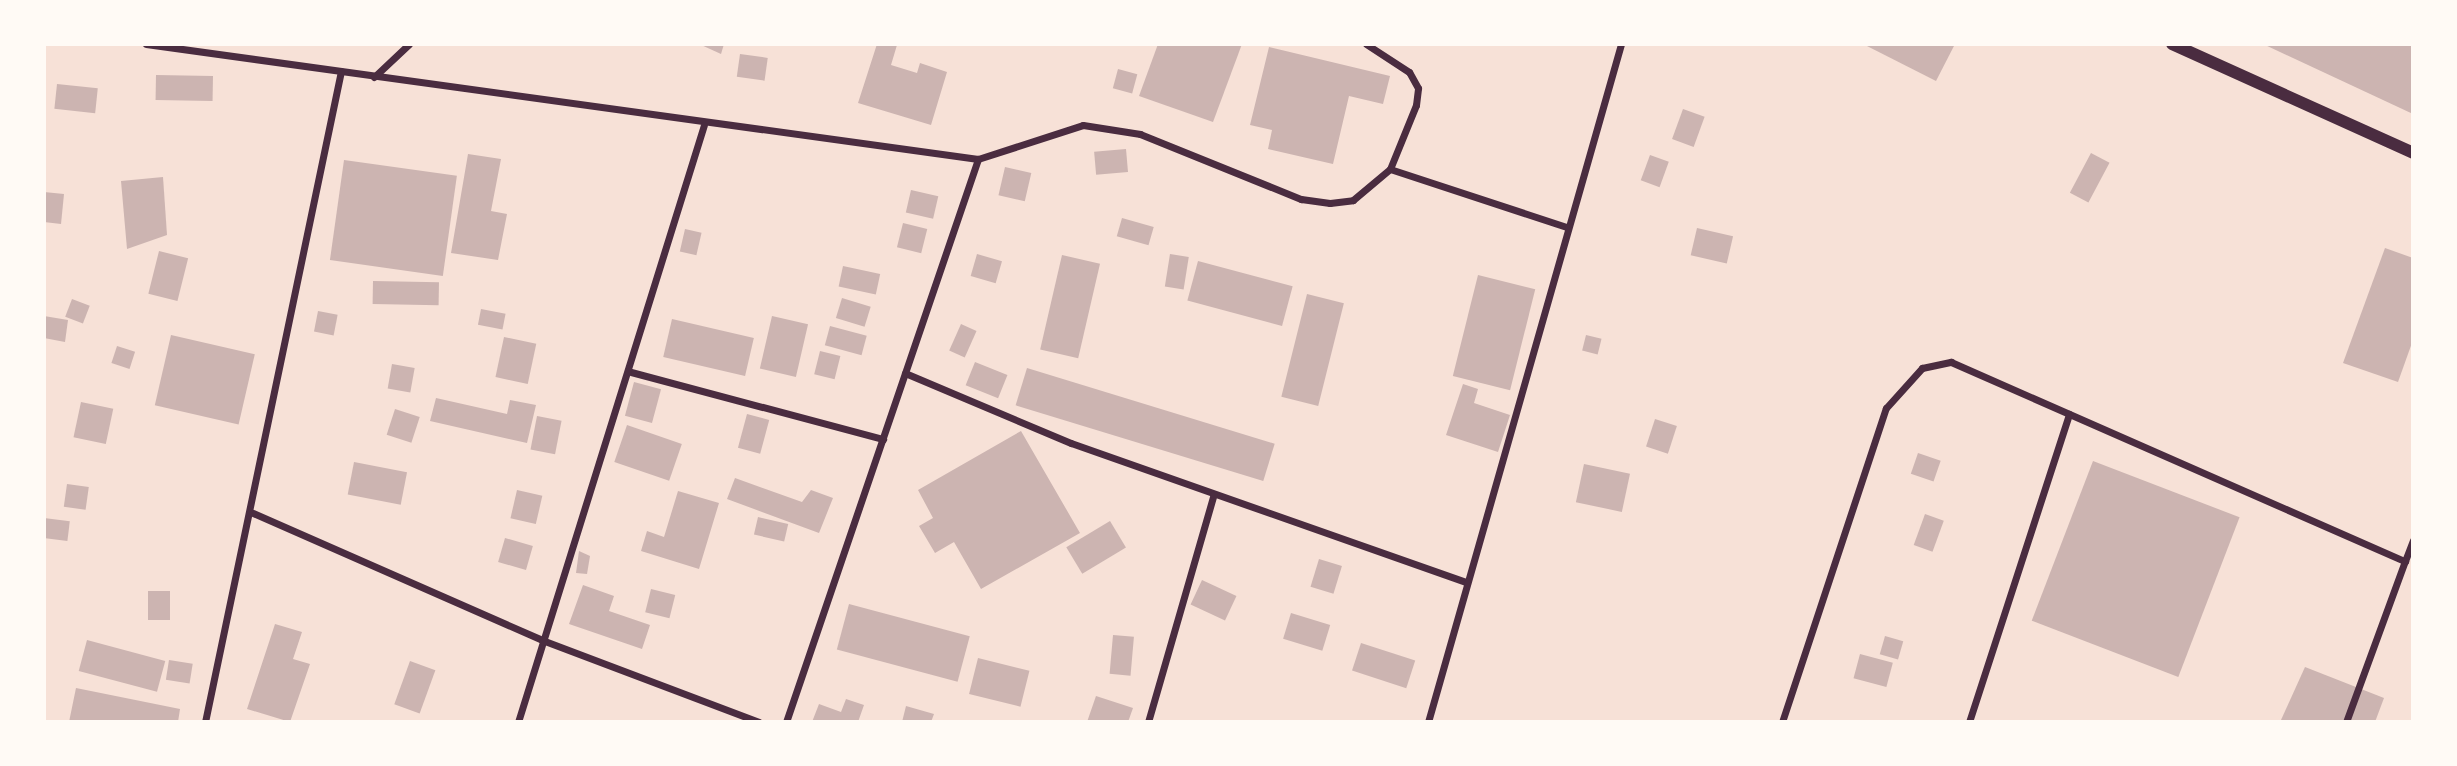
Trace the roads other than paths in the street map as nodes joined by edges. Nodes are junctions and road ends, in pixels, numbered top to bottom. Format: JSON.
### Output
{"nodes":[{"id":1,"x":146,"y":44,"type":"edge"},
{"id":2,"x":409,"y":44,"type":"edge"},
{"id":3,"x":1366,"y":44,"type":"edge"},
{"id":4,"x":1621,"y":44,"type":"edge"},
{"id":5,"x":2180,"y":46,"type":"edge"},
{"id":6,"x":341,"y":71,"type":"junction"},
{"id":7,"x":374,"y":77,"type":"junction"},
{"id":8,"x":704,"y":125,"type":"junction"},
{"id":9,"x":2413,"y":153,"type":"edge"},
{"id":10,"x":978,"y":159,"type":"junction"},
{"id":11,"x":1390,"y":169,"type":"junction"},
{"id":12,"x":1566,"y":228,"type":"junction"},
{"id":13,"x":631,"y":372,"type":"junction"},
{"id":14,"x":905,"y":373,"type":"junction"},
{"id":15,"x":2069,"y":414,"type":"junction"},
{"id":16,"x":883,"y":439,"type":"junction"},
{"id":17,"x":1214,"y":494,"type":"junction"},
{"id":18,"x":253,"y":513,"type":"junction"},
{"id":19,"x":2413,"y":540,"type":"edge"},
{"id":20,"x":2405,"y":561,"type":"junction"},
{"id":21,"x":1466,"y":582,"type":"junction"},
{"id":22,"x":542,"y":640,"type":"junction"},
{"id":23,"x":205,"y":722,"type":"edge"},
{"id":24,"x":518,"y":722,"type":"edge"},
{"id":25,"x":759,"y":722,"type":"edge"},
{"id":26,"x":786,"y":722,"type":"edge"},
{"id":27,"x":1148,"y":722,"type":"edge"},
{"id":28,"x":1429,"y":722,"type":"edge"},
{"id":29,"x":1782,"y":722,"type":"edge"},
{"id":30,"x":1969,"y":722,"type":"edge"},
{"id":31,"x":2346,"y":722,"type":"edge"}],
"edges":[{"from":1,"to":6,"type":"street"},
{"from":2,"to":7,"type":"street"},
{"from":3,"to":11,"type":"street"},
{"from":4,"to":12,"type":"street"},
{"from":5,"to":9,"type":"street"},
{"from":6,"to":7,"type":"street"},
{"from":6,"to":18,"type":"street"},
{"from":7,"to":8,"type":"street"},
{"from":8,"to":10,"type":"street"},
{"from":8,"to":13,"type":"street"},
{"from":10,"to":11,"type":"street"},
{"from":10,"to":14,"type":"street"},
{"from":11,"to":12,"type":"street"},
{"from":12,"to":21,"type":"street"},
{"from":13,"to":16,"type":"street"},
{"from":13,"to":22,"type":"street"},
{"from":14,"to":16,"type":"street"},
{"from":14,"to":17,"type":"street"},
{"from":15,"to":20,"type":"street"},
{"from":15,"to":29,"type":"street"},
{"from":15,"to":30,"type":"street"},
{"from":16,"to":26,"type":"street"},
{"from":17,"to":21,"type":"street"},
{"from":17,"to":27,"type":"street"},
{"from":18,"to":22,"type":"street"},
{"from":18,"to":23,"type":"street"},
{"from":19,"to":20,"type":"street"},
{"from":20,"to":31,"type":"street"},
{"from":21,"to":28,"type":"street"},
{"from":22,"to":24,"type":"street"},
{"from":22,"to":25,"type":"street"}]}
